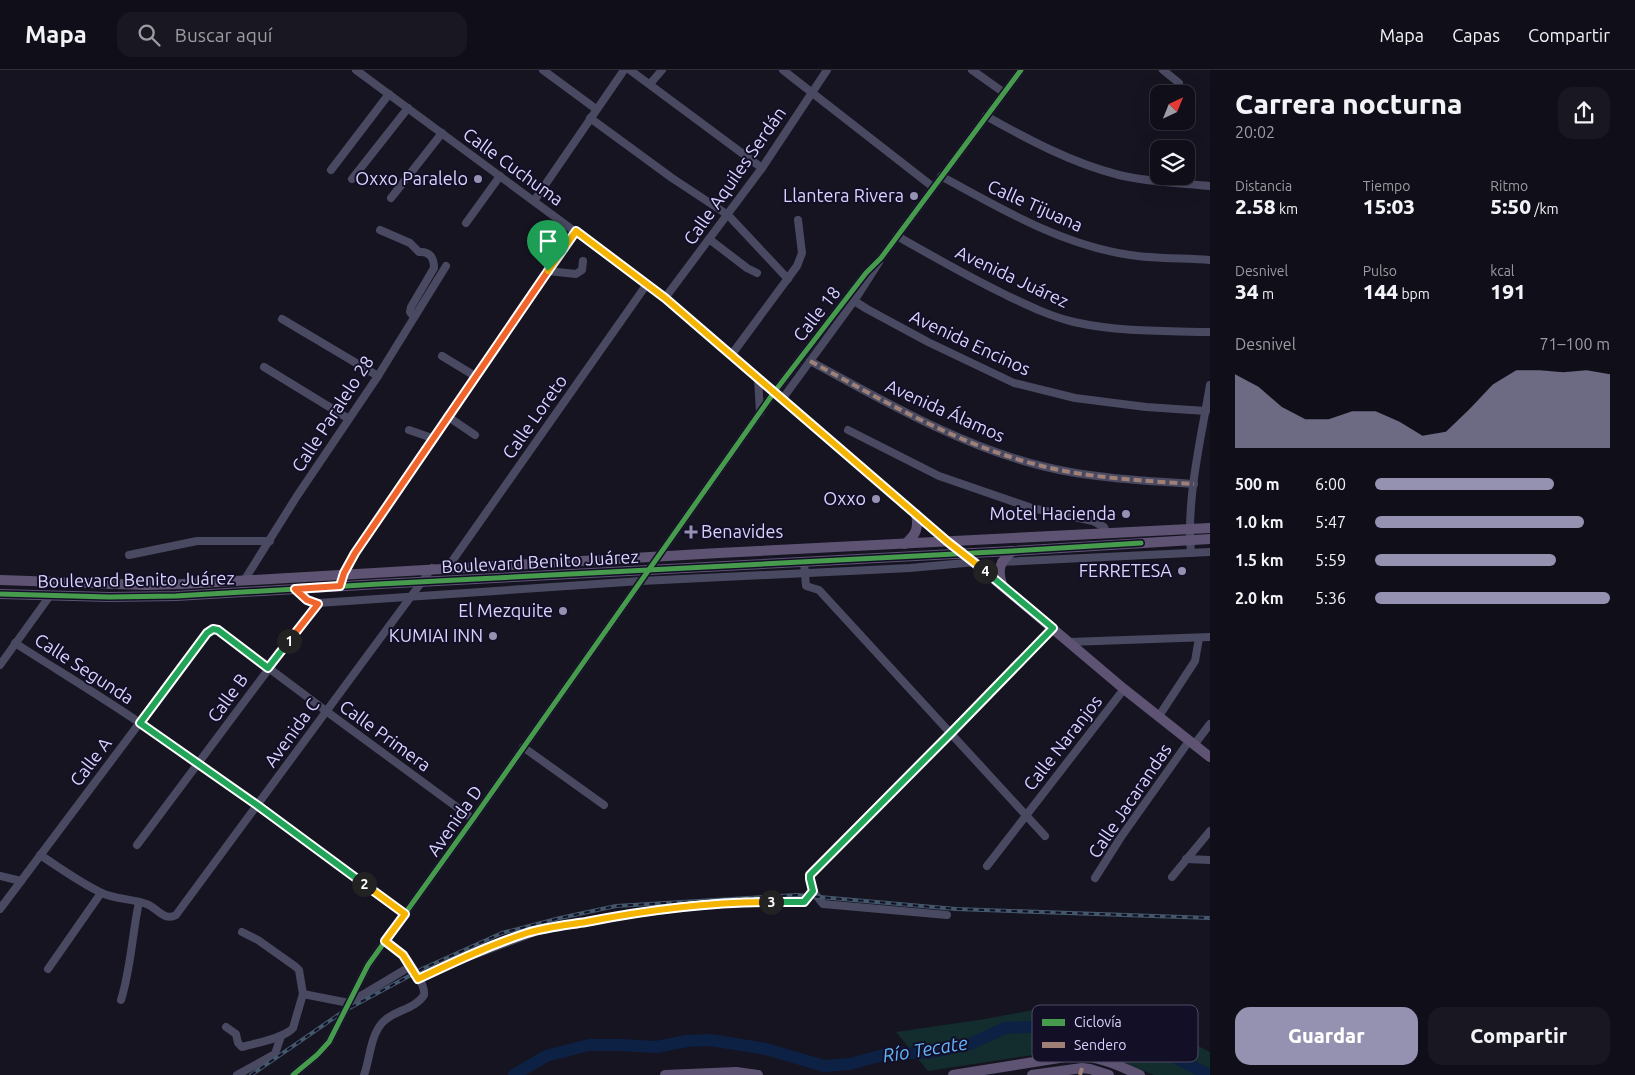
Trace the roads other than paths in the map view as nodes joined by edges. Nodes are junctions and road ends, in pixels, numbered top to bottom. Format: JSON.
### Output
{"nodes":[{"id":1,"x":356,"y":70,"type":"edge"},
{"id":2,"x":542,"y":70,"type":"edge"},
{"id":3,"x":624,"y":70,"type":"edge"},
{"id":4,"x":630,"y":70,"type":"edge"},
{"id":5,"x":662,"y":70,"type":"edge"},
{"id":6,"x":783,"y":70,"type":"edge"},
{"id":7,"x":827,"y":70,"type":"edge"},
{"id":8,"x":972,"y":70,"type":"edge"},
{"id":9,"x":1021,"y":70,"type":"edge"},
{"id":10,"x":1163,"y":70,"type":"edge"},
{"id":11,"x":1179,"y":83,"type":"dead end"},
{"id":12,"x":650,"y":84,"type":"junction"},
{"id":13,"x":812,"y":92,"type":"junction"},
{"id":14,"x":1003,"y":92,"type":"junction"},
{"id":15,"x":388,"y":94,"type":"junction"},
{"id":16,"x":408,"y":108,"type":"junction"},
{"id":17,"x":596,"y":109,"type":"junction"},
{"id":18,"x":986,"y":116,"type":"junction"},
{"id":19,"x":590,"y":118,"type":"junction"},
{"id":20,"x":442,"y":133,"type":"junction"},
{"id":21,"x":762,"y":168,"type":"junction"},
{"id":22,"x":331,"y":170,"type":"dead end"},
{"id":23,"x":500,"y":176,"type":"junction"},
{"id":24,"x":941,"y":176,"type":"junction"},
{"id":25,"x":352,"y":178,"type":"dead end"},
{"id":26,"x":1210,"y":186,"type":"edge"},
{"id":27,"x":933,"y":187,"type":"junction"},
{"id":28,"x":391,"y":198,"type":"dead end"},
{"id":29,"x":534,"y":200,"type":"junction"},
{"id":30,"x":728,"y":214,"type":"junction"},
{"id":31,"x":798,"y":220,"type":"dead end"},
{"id":32,"x":466,"y":223,"type":"dead end"},
{"id":33,"x":380,"y":230,"type":"dead end"},
{"id":34,"x":576,"y":231,"type":"junction"},
{"id":35,"x":897,"y":236,"type":"junction"},
{"id":36,"x":710,"y":239,"type":"junction"},
{"id":37,"x":1210,"y":260,"type":"edge"},
{"id":38,"x":583,"y":261,"type":"dead end"},
{"id":39,"x":446,"y":266,"type":"dead end"},
{"id":40,"x":548,"y":271,"type":"junction"},
{"id":41,"x":757,"y":273,"type":"dead end"},
{"id":42,"x":788,"y":279,"type":"junction"},
{"id":43,"x":647,"y":284,"type":"junction"},
{"id":44,"x":665,"y":298,"type":"junction"},
{"id":45,"x":851,"y":299,"type":"junction"},
{"id":46,"x":414,"y":317,"type":"junction"},
{"id":47,"x":282,"y":319,"type":"dead end"},
{"id":48,"x":1210,"y":332,"type":"edge"},
{"id":49,"x":732,"y":354,"type":"junction"},
{"id":50,"x":442,"y":356,"type":"dead end"},
{"id":51,"x":810,"y":361,"type":"junction"},
{"id":52,"x":264,"y":367,"type":"dead end"},
{"id":53,"x":378,"y":376,"type":"junction"},
{"id":54,"x":475,"y":376,"type":"junction"},
{"id":55,"x":758,"y":377,"type":"junction"},
{"id":56,"x":1210,"y":385,"type":"edge"},
{"id":57,"x":775,"y":391,"type":"junction"},
{"id":58,"x":783,"y":398,"type":"junction"},
{"id":59,"x":1206,"y":411,"type":"junction"},
{"id":60,"x":760,"y":413,"type":"junction"},
{"id":61,"x":448,"y":416,"type":"junction"},
{"id":62,"x":349,"y":419,"type":"junction"},
{"id":63,"x":409,"y":430,"type":"dead end"},
{"id":64,"x":848,"y":430,"type":"dead end"},
{"id":65,"x":474,"y":435,"type":"dead end"},
{"id":66,"x":432,"y":438,"type":"junction"},
{"id":67,"x":1194,"y":484,"type":"junction"},
{"id":68,"x":916,"y":514,"type":"junction"},
{"id":69,"x":1210,"y":528,"type":"edge"},
{"id":70,"x":1107,"y":534,"type":"junction"},
{"id":71,"x":1190,"y":534,"type":"junction"},
{"id":72,"x":1010,"y":539,"type":"junction"},
{"id":73,"x":1210,"y":539,"type":"edge"},
{"id":74,"x":270,"y":541,"type":"junction"},
{"id":75,"x":948,"y":542,"type":"junction"},
{"id":76,"x":905,"y":544,"type":"junction"},
{"id":77,"x":1012,"y":551,"type":"junction"},
{"id":78,"x":1210,"y":552,"type":"edge"},
{"id":79,"x":966,"y":553,"type":"junction"},
{"id":80,"x":1191,"y":553,"type":"junction"},
{"id":81,"x":129,"y":555,"type":"dead end"},
{"id":82,"x":658,"y":556,"type":"junction"},
{"id":83,"x":804,"y":562,"type":"junction"},
{"id":84,"x":976,"y":562,"type":"junction"},
{"id":85,"x":1001,"y":562,"type":"junction"},
{"id":86,"x":448,"y":567,"type":"junction"},
{"id":87,"x":432,"y":568,"type":"junction"},
{"id":88,"x":648,"y":570,"type":"junction"},
{"id":89,"x":344,"y":573,"type":"junction"},
{"id":90,"x":805,"y":574,"type":"junction"},
{"id":91,"x":245,"y":579,"type":"junction"},
{"id":92,"x":0,"y":580,"type":"edge"},
{"id":93,"x":641,"y":581,"type":"junction"},
{"id":94,"x":206,"y":582,"type":"junction"},
{"id":95,"x":422,"y":582,"type":"junction"},
{"id":96,"x":1002,"y":584,"type":"junction"},
{"id":97,"x":340,"y":586,"type":"junction"},
{"id":98,"x":295,"y":589,"type":"junction"},
{"id":99,"x":0,"y":594,"type":"edge"},
{"id":100,"x":150,"y":596,"type":"junction"},
{"id":101,"x":49,"y":597,"type":"junction"},
{"id":102,"x":412,"y":597,"type":"junction"},
{"id":103,"x":318,"y":604,"type":"junction"},
{"id":104,"x":1053,"y":628,"type":"junction"},
{"id":105,"x":207,"y":633,"type":"joint"},
{"id":106,"x":1210,"y":637,"type":"edge"},
{"id":107,"x":1199,"y":638,"type":"junction"},
{"id":108,"x":1069,"y":642,"type":"junction"},
{"id":109,"x":15,"y":643,"type":"junction"},
{"id":110,"x":0,"y":665,"type":"edge"},
{"id":111,"x":268,"y":668,"type":"junction"},
{"id":112,"x":1124,"y":689,"type":"junction"},
{"id":113,"x":326,"y":711,"type":"junction"},
{"id":114,"x":1158,"y":716,"type":"junction"},
{"id":115,"x":140,"y":723,"type":"junction"},
{"id":116,"x":1210,"y":724,"type":"edge"},
{"id":117,"x":950,"y":734,"type":"junction"},
{"id":118,"x":1192,"y":743,"type":"junction"},
{"id":119,"x":523,"y":748,"type":"junction"},
{"id":120,"x":1210,"y":757,"type":"edge"},
{"id":121,"x":198,"y":764,"type":"junction"},
{"id":122,"x":257,"y":805,"type":"junction"},
{"id":123,"x":604,"y":805,"type":"dead end"},
{"id":124,"x":1026,"y":816,"type":"junction"},
{"id":125,"x":473,"y":819,"type":"junction"},
{"id":126,"x":1210,"y":831,"type":"edge"},
{"id":127,"x":1045,"y":836,"type":"dead end"},
{"id":128,"x":138,"y":845,"type":"dead end"},
{"id":129,"x":40,"y":855,"type":"junction"},
{"id":130,"x":1186,"y":859,"type":"junction"},
{"id":131,"x":1210,"y":860,"type":"edge"},
{"id":132,"x":987,"y":866,"type":"dead end"},
{"id":133,"x":0,"y":876,"type":"edge"},
{"id":134,"x":1172,"y":877,"type":"dead end"},
{"id":135,"x":1096,"y":878,"type":"dead end"},
{"id":136,"x":21,"y":881,"type":"junction"},
{"id":137,"x":813,"y":891,"type":"junction"},
{"id":138,"x":101,"y":893,"type":"junction"},
{"id":139,"x":139,"y":902,"type":"junction"},
{"id":140,"x":804,"y":902,"type":"junction"},
{"id":141,"x":823,"y":904,"type":"junction"},
{"id":142,"x":0,"y":908,"type":"edge"},
{"id":143,"x":405,"y":914,"type":"junction"},
{"id":144,"x":947,"y":915,"type":"dead end"},
{"id":145,"x":242,"y":932,"type":"dead end"},
{"id":146,"x":385,"y":941,"type":"junction"},
{"id":147,"x":411,"y":966,"type":"junction"},
{"id":148,"x":48,"y":969,"type":"dead end"},
{"id":149,"x":418,"y":979,"type":"junction"},
{"id":150,"x":303,"y":994,"type":"junction"},
{"id":151,"x":121,"y":1000,"type":"dead end"},
{"id":152,"x":348,"y":1003,"type":"junction"},
{"id":153,"x":226,"y":1027,"type":"dead end"},
{"id":154,"x":281,"y":1036,"type":"junction"},
{"id":155,"x":1034,"y":1062,"type":"edge"},
{"id":156,"x":1108,"y":1062,"type":"edge"},
{"id":157,"x":237,"y":1075,"type":"edge"},
{"id":158,"x":293,"y":1075,"type":"edge"},
{"id":159,"x":364,"y":1075,"type":"edge"},
{"id":160,"x":665,"y":1075,"type":"edge"},
{"id":161,"x":758,"y":1075,"type":"edge"},
{"id":162,"x":953,"y":1075,"type":"edge"},
{"id":163,"x":1032,"y":1075,"type":"edge"},
{"id":164,"x":1109,"y":1075,"type":"edge"},
{"id":165,"x":1140,"y":1075,"type":"edge"}],
"edges":[{"from":1,"to":15,"type":"street","name":"Calle Cuchuma"},
{"from":2,"to":17,"type":"street"},
{"from":3,"to":17,"type":"street"},
{"from":4,"to":12,"type":"street"},
{"from":5,"to":12,"type":"street"},
{"from":6,"to":13,"type":"street"},
{"from":7,"to":13,"type":"street","name":"Calle Aquiles Serdán"},
{"from":8,"to":14,"type":"street"},
{"from":9,"to":14,"type":"street","name":"Calle 18"},
{"from":10,"to":11,"type":"street"},
{"from":12,"to":21,"type":"street"},
{"from":13,"to":21,"type":"street","name":"Calle Aquiles Serdán"},
{"from":13,"to":27,"type":"street"},
{"from":14,"to":18,"type":"street","name":"Calle 18"},
{"from":15,"to":16,"type":"street","name":"Calle Cuchuma"},
{"from":15,"to":22,"type":"street"},
{"from":16,"to":20,"type":"street","name":"Calle Cuchuma"},
{"from":16,"to":25,"type":"street"},
{"from":17,"to":19,"type":"street"},
{"from":18,"to":24,"type":"street","name":"Calle 18"},
{"from":18,"to":26,"type":"street"},
{"from":19,"to":29,"type":"street"},
{"from":19,"to":30,"type":"street"},
{"from":20,"to":23,"type":"street","name":"Calle Cuchuma"},
{"from":20,"to":28,"type":"street"},
{"from":21,"to":30,"type":"street","name":"Calle Aquiles Serdán"},
{"from":23,"to":29,"type":"street","name":"Calle Cuchuma"},
{"from":23,"to":32,"type":"street"},
{"from":24,"to":27,"type":"street","name":"Calle 18"},
{"from":24,"to":37,"type":"street","name":"Calle Tijuana"},
{"from":27,"to":35,"type":"street","name":"Calle 18"},
{"from":29,"to":34,"type":"street","name":"Calle Cuchuma"},
{"from":30,"to":36,"type":"street","name":"Calle Aquiles Serdán"},
{"from":30,"to":42,"type":"street"},
{"from":31,"to":42,"type":"street"},
{"from":33,"to":46,"type":"street"},
{"from":34,"to":40,"type":"street"},
{"from":34,"to":43,"type":"street","name":"Calle Cuchuma"},
{"from":35,"to":45,"type":"street","name":"Calle 18"},
{"from":35,"to":48,"type":"street","name":"Avenida Juárez"},
{"from":36,"to":41,"type":"street"},
{"from":36,"to":44,"type":"street","name":"Calle Aquiles Serdán"},
{"from":38,"to":40,"type":"street"},
{"from":39,"to":46,"type":"street","name":"Calle Paralelo 28"},
{"from":40,"to":54,"type":"street"},
{"from":42,"to":49,"type":"street"},
{"from":43,"to":44,"type":"street","name":"Calle Cuchuma"},
{"from":43,"to":86,"type":"street","name":"Calle Loreto"},
{"from":44,"to":49,"type":"street","name":"Calle Cuchuma"},
{"from":45,"to":51,"type":"street","name":"Calle 18"},
{"from":45,"to":57,"type":"street","name":"Calle 18"},
{"from":45,"to":59,"type":"street","name":"Avenida Encinos"},
{"from":46,"to":53,"type":"street","name":"Calle Paralelo 28"},
{"from":47,"to":53,"type":"street"},
{"from":49,"to":55,"type":"street","name":"Calle Cuchuma"},
{"from":50,"to":54,"type":"street"},
{"from":51,"to":58,"type":"street","name":"Calle 18"},
{"from":51,"to":67,"type":"street","name":"Avenida Álamos"},
{"from":52,"to":62,"type":"street"},
{"from":53,"to":62,"type":"street","name":"Calle Paralelo 28"},
{"from":54,"to":61,"type":"street"},
{"from":55,"to":57,"type":"street","name":"Calle Cuchuma"},
{"from":55,"to":60,"type":"street"},
{"from":56,"to":59,"type":"street"},
{"from":57,"to":58,"type":"street","name":"Calle Cuchuma"},
{"from":57,"to":60,"type":"street","name":"Calle 18"},
{"from":58,"to":68,"type":"street","name":"Calle Cuchuma"},
{"from":59,"to":67,"type":"street"},
{"from":60,"to":82,"type":"street","name":"Calle 18"},
{"from":61,"to":65,"type":"street"},
{"from":61,"to":66,"type":"street"},
{"from":62,"to":74,"type":"street","name":"Calle Paralelo 28"},
{"from":63,"to":66,"type":"street"},
{"from":64,"to":70,"type":"street"},
{"from":66,"to":89,"type":"street"},
{"from":67,"to":71,"type":"street"},
{"from":68,"to":75,"type":"street","name":"Calle Cuchuma"},
{"from":68,"to":76,"type":"main road"},
{"from":69,"to":71,"type":"main road","name":"Boulevard Benito Juárez"},
{"from":70,"to":71,"type":"main road","name":"Boulevard Benito Juárez"},
{"from":70,"to":72,"type":"main road","name":"Boulevard Benito Juárez"},
{"from":71,"to":73,"type":"main road","name":"Boulevard Benito Juárez"},
{"from":71,"to":77,"type":"main road","name":"Boulevard Benito Juárez"},
{"from":71,"to":80,"type":"street"},
{"from":72,"to":75,"type":"main road","name":"Boulevard Benito Juárez"},
{"from":72,"to":79,"type":"main road"},
{"from":74,"to":81,"type":"street"},
{"from":74,"to":91,"type":"street","name":"Calle Paralelo 28"},
{"from":75,"to":76,"type":"main road","name":"Boulevard Benito Juárez"},
{"from":75,"to":79,"type":"main road"},
{"from":76,"to":82,"type":"main road","name":"Boulevard Benito Juárez"},
{"from":77,"to":79,"type":"main road","name":"Boulevard Benito Juárez"},
{"from":77,"to":85,"type":"main road"},
{"from":78,"to":80,"type":"street"},
{"from":79,"to":83,"type":"main road","name":"Boulevard Benito Juárez"},
{"from":79,"to":84,"type":"main road"},
{"from":80,"to":85,"type":"street"},
{"from":82,"to":86,"type":"main road","name":"Boulevard Benito Juárez"},
{"from":82,"to":88,"type":"street","name":"Calle 18"},
{"from":83,"to":88,"type":"main road","name":"Boulevard Benito Juárez"},
{"from":83,"to":90,"type":"street"},
{"from":84,"to":90,"type":"street"},
{"from":84,"to":96,"type":"main road"},
{"from":85,"to":96,"type":"main road"},
{"from":86,"to":87,"type":"main road","name":"Boulevard Benito Juárez"},
{"from":87,"to":89,"type":"main road","name":"Boulevard Benito Juárez"},
{"from":87,"to":95,"type":"street","name":"Avenida C"},
{"from":88,"to":93,"type":"street","name":"Calle 18"},
{"from":88,"to":95,"type":"main road","name":"Boulevard Benito Juárez"},
{"from":89,"to":91,"type":"main road","name":"Boulevard Benito Juárez"},
{"from":89,"to":97,"type":"street"},
{"from":90,"to":93,"type":"street"},
{"from":90,"to":117,"type":"street"},
{"from":91,"to":94,"type":"main road","name":"Boulevard Benito Juárez"},
{"from":92,"to":94,"type":"main road","name":"Boulevard Benito Juárez"},
{"from":93,"to":102,"type":"street"},
{"from":93,"to":119,"type":"street","name":"Avenida D"},
{"from":94,"to":100,"type":"main road"},
{"from":95,"to":97,"type":"main road","name":"Boulevard Benito Juárez"},
{"from":95,"to":102,"type":"street","name":"Avenida C"},
{"from":96,"to":104,"type":"main road"},
{"from":97,"to":98,"type":"main road","name":"Boulevard Benito Juárez"},
{"from":98,"to":100,"type":"main road","name":"Boulevard Benito Juárez"},
{"from":98,"to":103,"type":"street"},
{"from":99,"to":101,"type":"main road","name":"Boulevard Benito Juárez"},
{"from":100,"to":101,"type":"main road","name":"Boulevard Benito Juárez"},
{"from":101,"to":109,"type":"street"},
{"from":102,"to":103,"type":"street"},
{"from":102,"to":113,"type":"street","name":"Avenida C"},
{"from":103,"to":111,"type":"street","name":"Calle B"},
{"from":104,"to":108,"type":"main road"},
{"from":104,"to":117,"type":"street"},
{"from":105,"to":111,"type":"street","name":"Calle Primera"},
{"from":105,"to":115,"type":"street","name":"Calle A"},
{"from":106,"to":107,"type":"street"},
{"from":107,"to":108,"type":"street"},
{"from":107,"to":114,"type":"street"},
{"from":108,"to":112,"type":"main road"},
{"from":109,"to":110,"type":"street"},
{"from":109,"to":115,"type":"street","name":"Calle Segunda"},
{"from":111,"to":113,"type":"street","name":"Calle Primera"},
{"from":111,"to":121,"type":"street","name":"Calle B"},
{"from":112,"to":114,"type":"main road"},
{"from":112,"to":124,"type":"street","name":"Calle Naranjos"},
{"from":113,"to":122,"type":"street","name":"Avenida C"},
{"from":113,"to":125,"type":"street","name":"Calle Primera"},
{"from":114,"to":118,"type":"main road"},
{"from":115,"to":121,"type":"street","name":"Calle Segunda"},
{"from":115,"to":129,"type":"street","name":"Calle A"},
{"from":116,"to":118,"type":"street","name":"Calle Jacarandas"},
{"from":117,"to":124,"type":"street"},
{"from":117,"to":137,"type":"street"},
{"from":118,"to":120,"type":"main road"},
{"from":118,"to":135,"type":"street","name":"Calle Jacarandas"},
{"from":119,"to":123,"type":"street"},
{"from":119,"to":125,"type":"street","name":"Avenida D"},
{"from":121,"to":122,"type":"street","name":"Calle Segunda"},
{"from":121,"to":128,"type":"street","name":"Calle B"},
{"from":122,"to":139,"type":"street","name":"Avenida C"},
{"from":122,"to":143,"type":"street","name":"Calle Segunda"},
{"from":124,"to":127,"type":"street"},
{"from":124,"to":132,"type":"street","name":"Calle Naranjos"},
{"from":125,"to":143,"type":"street","name":"Avenida D"},
{"from":126,"to":130,"type":"street"},
{"from":129,"to":136,"type":"street","name":"Calle A"},
{"from":129,"to":138,"type":"street"},
{"from":130,"to":131,"type":"street"},
{"from":130,"to":134,"type":"street"},
{"from":133,"to":136,"type":"street"},
{"from":136,"to":142,"type":"street","name":"Calle A"},
{"from":137,"to":140,"type":"street"},
{"from":137,"to":141,"type":"street"},
{"from":138,"to":139,"type":"street"},
{"from":138,"to":148,"type":"street"},
{"from":139,"to":151,"type":"street"},
{"from":140,"to":141,"type":"street"},
{"from":140,"to":149,"type":"street"},
{"from":141,"to":144,"type":"street"},
{"from":143,"to":146,"type":"street","name":"Avenida D"},
{"from":145,"to":150,"type":"street"},
{"from":146,"to":147,"type":"street"},
{"from":146,"to":152,"type":"street","name":"Avenida D"},
{"from":147,"to":149,"type":"street"},
{"from":147,"to":152,"type":"street"},
{"from":149,"to":159,"type":"street"},
{"from":150,"to":152,"type":"street"},
{"from":150,"to":154,"type":"street"},
{"from":152,"to":158,"type":"street","name":"Avenida D"},
{"from":153,"to":154,"type":"street"},
{"from":154,"to":157,"type":"street"},
{"from":155,"to":162,"type":"main road"},
{"from":156,"to":165,"type":"main road"},
{"from":160,"to":161,"type":"main road"},
{"from":163,"to":164,"type":"main road"}]}
